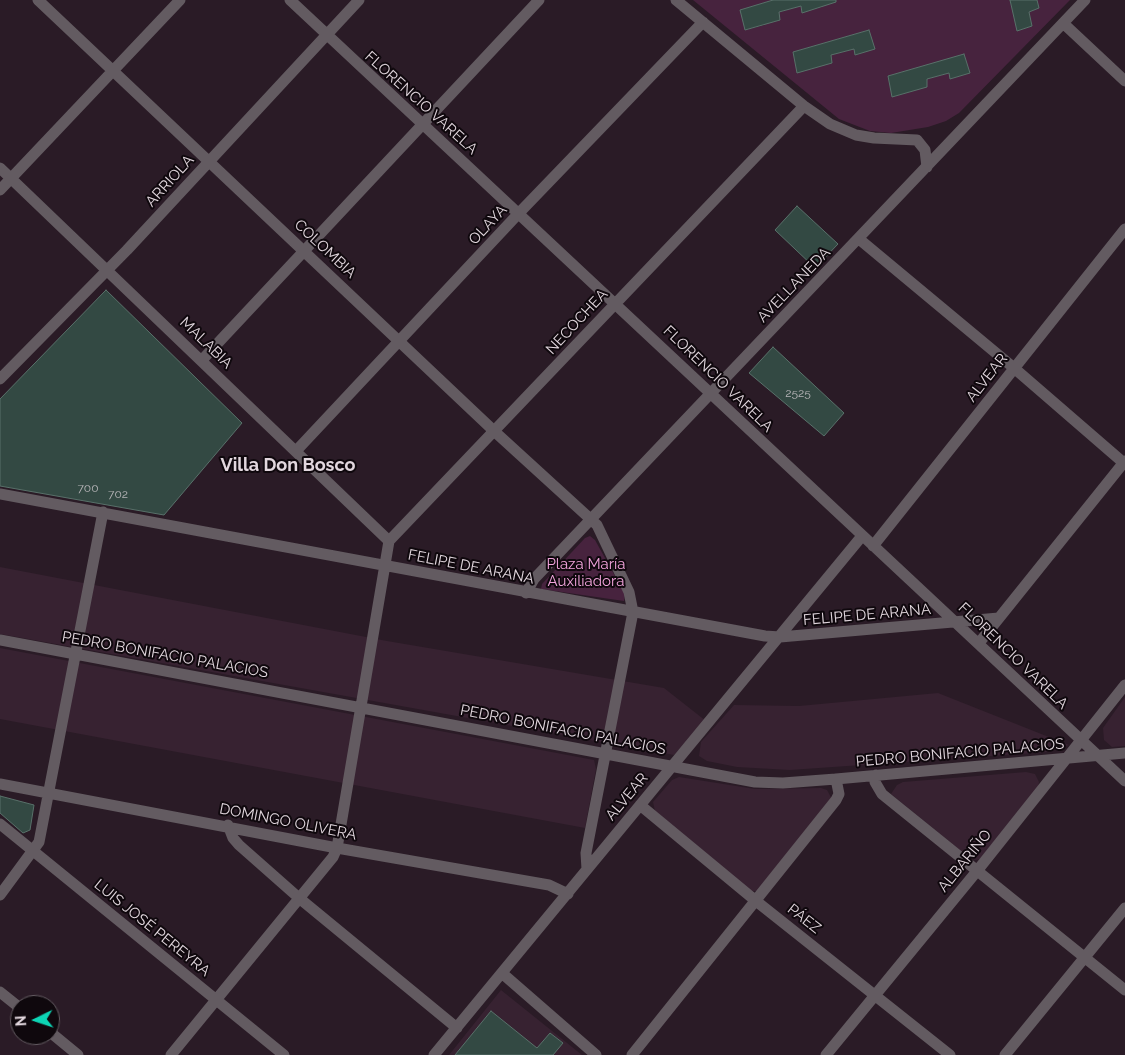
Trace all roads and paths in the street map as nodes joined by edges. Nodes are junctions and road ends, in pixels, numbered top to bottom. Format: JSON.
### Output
{"nodes":[{"id":1,"x":38,"y":0,"type":"edge"},
{"id":2,"x":180,"y":0,"type":"edge"},
{"id":3,"x":290,"y":0,"type":"edge"},
{"id":4,"x":359,"y":0,"type":"edge"},
{"id":5,"x":539,"y":0,"type":"edge"},
{"id":6,"x":676,"y":0,"type":"edge"},
{"id":7,"x":1085,"y":0,"type":"edge"},
{"id":8,"x":703,"y":22,"type":"junction"},
{"id":9,"x":1064,"y":23,"type":"junction"},
{"id":10,"x":325,"y":36,"type":"junction"},
{"id":11,"x":113,"y":70,"type":"junction"},
{"id":12,"x":1125,"y":81,"type":"edge"},
{"id":13,"x":804,"y":106,"type":"junction"},
{"id":14,"x":422,"y":125,"type":"junction"},
{"id":15,"x":208,"y":162,"type":"junction"},
{"id":16,"x":927,"y":167,"type":"junction"},
{"id":17,"x":0,"y":168,"type":"edge"},
{"id":18,"x":10,"y":178,"type":"junction"},
{"id":19,"x":0,"y":190,"type":"edge"},
{"id":20,"x":519,"y":213,"type":"junction"},
{"id":21,"x":1125,"y":229,"type":"edge"},
{"id":22,"x":859,"y":239,"type":"junction"},
{"id":23,"x":304,"y":250,"type":"junction"},
{"id":24,"x":108,"y":269,"type":"junction"},
{"id":25,"x":616,"y":302,"type":"junction"},
{"id":26,"x":401,"y":342,"type":"junction"},
{"id":27,"x":202,"y":360,"type":"junction"},
{"id":28,"x":1014,"y":368,"type":"junction"},
{"id":29,"x":1,"y":378,"type":"edge"},
{"id":30,"x":710,"y":393,"type":"junction"},
{"id":31,"x":494,"y":431,"type":"junction"},
{"id":32,"x":296,"y":451,"type":"junction"},
{"id":33,"x":1124,"y":463,"type":"edge"},
{"id":34,"x":0,"y":494,"type":"edge"},
{"id":35,"x":103,"y":512,"type":"junction"},
{"id":36,"x":592,"y":518,"type":"junction"},
{"id":37,"x":862,"y":536,"type":"junction"},
{"id":38,"x":389,"y":540,"type":"junction"},
{"id":39,"x":874,"y":546,"type":"junction"},
{"id":40,"x":386,"y":566,"type":"junction"},
{"id":41,"x":526,"y":593,"type":"junction"},
{"id":42,"x":632,"y":612,"type":"junction"},
{"id":43,"x":999,"y":618,"type":"junction"},
{"id":44,"x":956,"y":622,"type":"junction"},
{"id":45,"x":780,"y":637,"type":"junction"},
{"id":46,"x":0,"y":640,"type":"edge"},
{"id":47,"x":979,"y":643,"type":"junction"},
{"id":48,"x":77,"y":654,"type":"junction"},
{"id":49,"x":1125,"y":684,"type":"edge"},
{"id":50,"x":360,"y":706,"type":"junction"},
{"id":51,"x":1081,"y":741,"type":"junction"},
{"id":52,"x":606,"y":753,"type":"junction"},
{"id":53,"x":1125,"y":753,"type":"edge"},
{"id":54,"x":1096,"y":756,"type":"junction"},
{"id":55,"x":1068,"y":758,"type":"junction"},
{"id":56,"x":672,"y":766,"type":"junction"},
{"id":57,"x":876,"y":775,"type":"junction"},
{"id":58,"x":836,"y":779,"type":"junction"},
{"id":59,"x":1125,"y":781,"type":"edge"},
{"id":60,"x":0,"y":784,"type":"edge"},
{"id":61,"x":50,"y":792,"type":"junction"},
{"id":62,"x":640,"y":805,"type":"junction"},
{"id":63,"x":0,"y":824,"type":"edge"},
{"id":64,"x":228,"y":825,"type":"junction"},
{"id":65,"x":337,"y":848,"type":"junction"},
{"id":66,"x":34,"y":852,"type":"junction"},
{"id":67,"x":587,"y":869,"type":"junction"},
{"id":68,"x":977,"y":871,"type":"junction"},
{"id":69,"x":568,"y":894,"type":"junction"},
{"id":70,"x":0,"y":895,"type":"edge"},
{"id":71,"x":299,"y":898,"type":"junction"},
{"id":72,"x":756,"y":900,"type":"junction"},
{"id":73,"x":1125,"y":908,"type":"edge"},
{"id":74,"x":1086,"y":957,"type":"junction"},
{"id":75,"x":503,"y":974,"type":"junction"},
{"id":76,"x":1125,"y":990,"type":"edge"},
{"id":77,"x":0,"y":992,"type":"edge"},
{"id":78,"x":875,"y":994,"type":"junction"},
{"id":79,"x":216,"y":999,"type":"junction"},
{"id":80,"x":10,"y":1000,"type":"edge"},
{"id":81,"x":457,"y":1028,"type":"junction"},
{"id":82,"x":60,"y":1040,"type":"edge"},
{"id":83,"x":78,"y":1055,"type":"edge"},
{"id":84,"x":171,"y":1055,"type":"edge"},
{"id":85,"x":284,"y":1055,"type":"edge"},
{"id":86,"x":434,"y":1055,"type":"edge"},
{"id":87,"x":596,"y":1055,"type":"edge"},
{"id":88,"x":632,"y":1055,"type":"edge"},
{"id":89,"x":826,"y":1055,"type":"edge"},
{"id":90,"x":950,"y":1055,"type":"edge"},
{"id":91,"x":1005,"y":1055,"type":"edge"}],
"edges":[{"from":1,"to":11,"type":"street","name":"COLOMBIA"},
{"from":2,"to":11,"type":"street"},
{"from":3,"to":10,"type":"street","name":"FLORENCIO VARELA"},
{"from":4,"to":10,"type":"street","name":"ARRIOLA"},
{"from":5,"to":14,"type":"street"},
{"from":6,"to":8,"type":"street"},
{"from":7,"to":9,"type":"street","name":"AVELLANEDA"},
{"from":8,"to":13,"type":"street"},
{"from":8,"to":20,"type":"street","name":"OLAYA"},
{"from":9,"to":12,"type":"street"},
{"from":9,"to":16,"type":"street","name":"AVELLANEDA"},
{"from":10,"to":14,"type":"street","name":"FLORENCIO VARELA"},
{"from":10,"to":15,"type":"street","name":"ARRIOLA"},
{"from":11,"to":15,"type":"street","name":"COLOMBIA"},
{"from":11,"to":18,"type":"street"},
{"from":13,"to":16,"type":"street"},
{"from":13,"to":25,"type":"street","name":"NECOCHEA"},
{"from":14,"to":20,"type":"street","name":"FLORENCIO VARELA"},
{"from":14,"to":23,"type":"street"},
{"from":15,"to":23,"type":"street","name":"COLOMBIA"},
{"from":15,"to":24,"type":"street","name":"ARRIOLA"},
{"from":16,"to":22,"type":"street","name":"AVELLANEDA"},
{"from":17,"to":18,"type":"street","name":"MALABIA"},
{"from":18,"to":19,"type":"street"},
{"from":18,"to":24,"type":"street","name":"MALABIA"},
{"from":20,"to":25,"type":"street","name":"FLORENCIO VARELA"},
{"from":20,"to":26,"type":"street","name":"OLAYA"},
{"from":21,"to":28,"type":"street","name":"ALVEAR"},
{"from":22,"to":28,"type":"street"},
{"from":22,"to":30,"type":"street","name":"AVELLANEDA"},
{"from":23,"to":26,"type":"street","name":"COLOMBIA"},
{"from":23,"to":27,"type":"street"},
{"from":24,"to":27,"type":"street","name":"MALABIA"},
{"from":24,"to":29,"type":"street","name":"ARRIOLA"},
{"from":25,"to":30,"type":"street","name":"FLORENCIO VARELA"},
{"from":25,"to":31,"type":"street","name":"NECOCHEA"},
{"from":26,"to":31,"type":"street","name":"COLOMBIA"},
{"from":26,"to":32,"type":"street","name":"OLAYA"},
{"from":27,"to":32,"type":"street","name":"MALABIA"},
{"from":28,"to":33,"type":"street"},
{"from":28,"to":39,"type":"street","name":"ALVEAR"},
{"from":30,"to":36,"type":"street","name":"AVELLANEDA"},
{"from":30,"to":37,"type":"street","name":"FLORENCIO VARELA"},
{"from":31,"to":36,"type":"street","name":"COLOMBIA"},
{"from":31,"to":38,"type":"street","name":"NECOCHEA"},
{"from":32,"to":38,"type":"street","name":"MALABIA"},
{"from":33,"to":43,"type":"street"},
{"from":34,"to":35,"type":"street","name":"FELIPE DE ARANA"},
{"from":35,"to":40,"type":"street","name":"FELIPE DE ARANA"},
{"from":35,"to":48,"type":"street"},
{"from":36,"to":41,"type":"street","name":"AVELLANEDA"},
{"from":36,"to":42,"type":"street","name":"COLOMBIA"},
{"from":37,"to":39,"type":"street","name":"FLORENCIO VARELA"},
{"from":37,"to":45,"type":"street","name":"ALVEAR"},
{"from":38,"to":40,"type":"street"},
{"from":39,"to":44,"type":"street","name":"FLORENCIO VARELA"},
{"from":40,"to":41,"type":"street","name":"FELIPE DE ARANA"},
{"from":40,"to":50,"type":"street"},
{"from":41,"to":42,"type":"street","name":"FELIPE DE ARANA"},
{"from":42,"to":45,"type":"street","name":"FELIPE DE ARANA"},
{"from":42,"to":52,"type":"street"},
{"from":43,"to":44,"type":"street","name":"FELIPE DE ARANA"},
{"from":43,"to":47,"type":"street"},
{"from":44,"to":45,"type":"street","name":"FELIPE DE ARANA"},
{"from":44,"to":47,"type":"street","name":"FLORENCIO VARELA"},
{"from":45,"to":56,"type":"street","name":"ALVEAR"},
{"from":46,"to":48,"type":"street","name":"PEDRO BONIFACIO PALACIOS"},
{"from":47,"to":51,"type":"street","name":"FLORENCIO VARELA"},
{"from":48,"to":50,"type":"street","name":"PEDRO BONIFACIO PALACIOS"},
{"from":48,"to":61,"type":"street"},
{"from":49,"to":51,"type":"street","name":"ALBARIÑO"},
{"from":50,"to":52,"type":"street","name":"PEDRO BONIFACIO PALACIOS"},
{"from":50,"to":65,"type":"street"},
{"from":51,"to":54,"type":"street","name":"FLORENCIO VARELA"},
{"from":51,"to":55,"type":"street","name":"ALBARIÑO"},
{"from":52,"to":56,"type":"street","name":"PEDRO BONIFACIO PALACIOS"},
{"from":52,"to":67,"type":"street"},
{"from":53,"to":54,"type":"street","name":"PEDRO BONIFACIO PALACIOS"},
{"from":54,"to":55,"type":"street","name":"PEDRO BONIFACIO PALACIOS"},
{"from":54,"to":59,"type":"street","name":"FLORENCIO VARELA"},
{"from":55,"to":57,"type":"street","name":"PEDRO BONIFACIO PALACIOS"},
{"from":55,"to":68,"type":"street","name":"ALBARIÑO"},
{"from":56,"to":58,"type":"street","name":"PEDRO BONIFACIO PALACIOS"},
{"from":56,"to":62,"type":"street","name":"ALVEAR"},
{"from":57,"to":58,"type":"street","name":"PEDRO BONIFACIO PALACIOS"},
{"from":57,"to":68,"type":"street"},
{"from":58,"to":72,"type":"street"},
{"from":60,"to":61,"type":"street","name":"DOMINGO OLIVERA"},
{"from":61,"to":64,"type":"street","name":"DOMINGO OLIVERA"},
{"from":61,"to":66,"type":"street"},
{"from":62,"to":67,"type":"street","name":"ALVEAR"},
{"from":62,"to":72,"type":"street","name":"PÁEZ"},
{"from":63,"to":66,"type":"street","name":"LUIS JOSÉ PEREYRA"},
{"from":64,"to":65,"type":"street","name":"DOMINGO OLIVERA"},
{"from":64,"to":71,"type":"street"},
{"from":65,"to":69,"type":"street","name":"DOMINGO OLIVERA"},
{"from":65,"to":71,"type":"street"},
{"from":66,"to":70,"type":"street"},
{"from":66,"to":79,"type":"street","name":"LUIS JOSÉ PEREYRA"},
{"from":67,"to":69,"type":"street","name":"ALVEAR"},
{"from":68,"to":74,"type":"street"},
{"from":68,"to":78,"type":"street","name":"ALBARIÑO"},
{"from":69,"to":75,"type":"street","name":"ALVEAR"},
{"from":71,"to":79,"type":"street"},
{"from":71,"to":81,"type":"street"},
{"from":72,"to":78,"type":"street","name":"PÁEZ"},
{"from":72,"to":88,"type":"street"},
{"from":73,"to":74,"type":"street"},
{"from":74,"to":76,"type":"street"},
{"from":74,"to":91,"type":"street"},
{"from":75,"to":81,"type":"street","name":"ALVEAR"},
{"from":75,"to":87,"type":"street"},
{"from":77,"to":80,"type":"street"},
{"from":78,"to":89,"type":"street","name":"ALBARIÑO"},
{"from":78,"to":90,"type":"street","name":"PÁEZ"},
{"from":79,"to":84,"type":"street"},
{"from":79,"to":85,"type":"street","name":"LUIS JOSÉ PEREYRA"},
{"from":81,"to":86,"type":"street","name":"ALVEAR"},
{"from":82,"to":83,"type":"street"}]}
